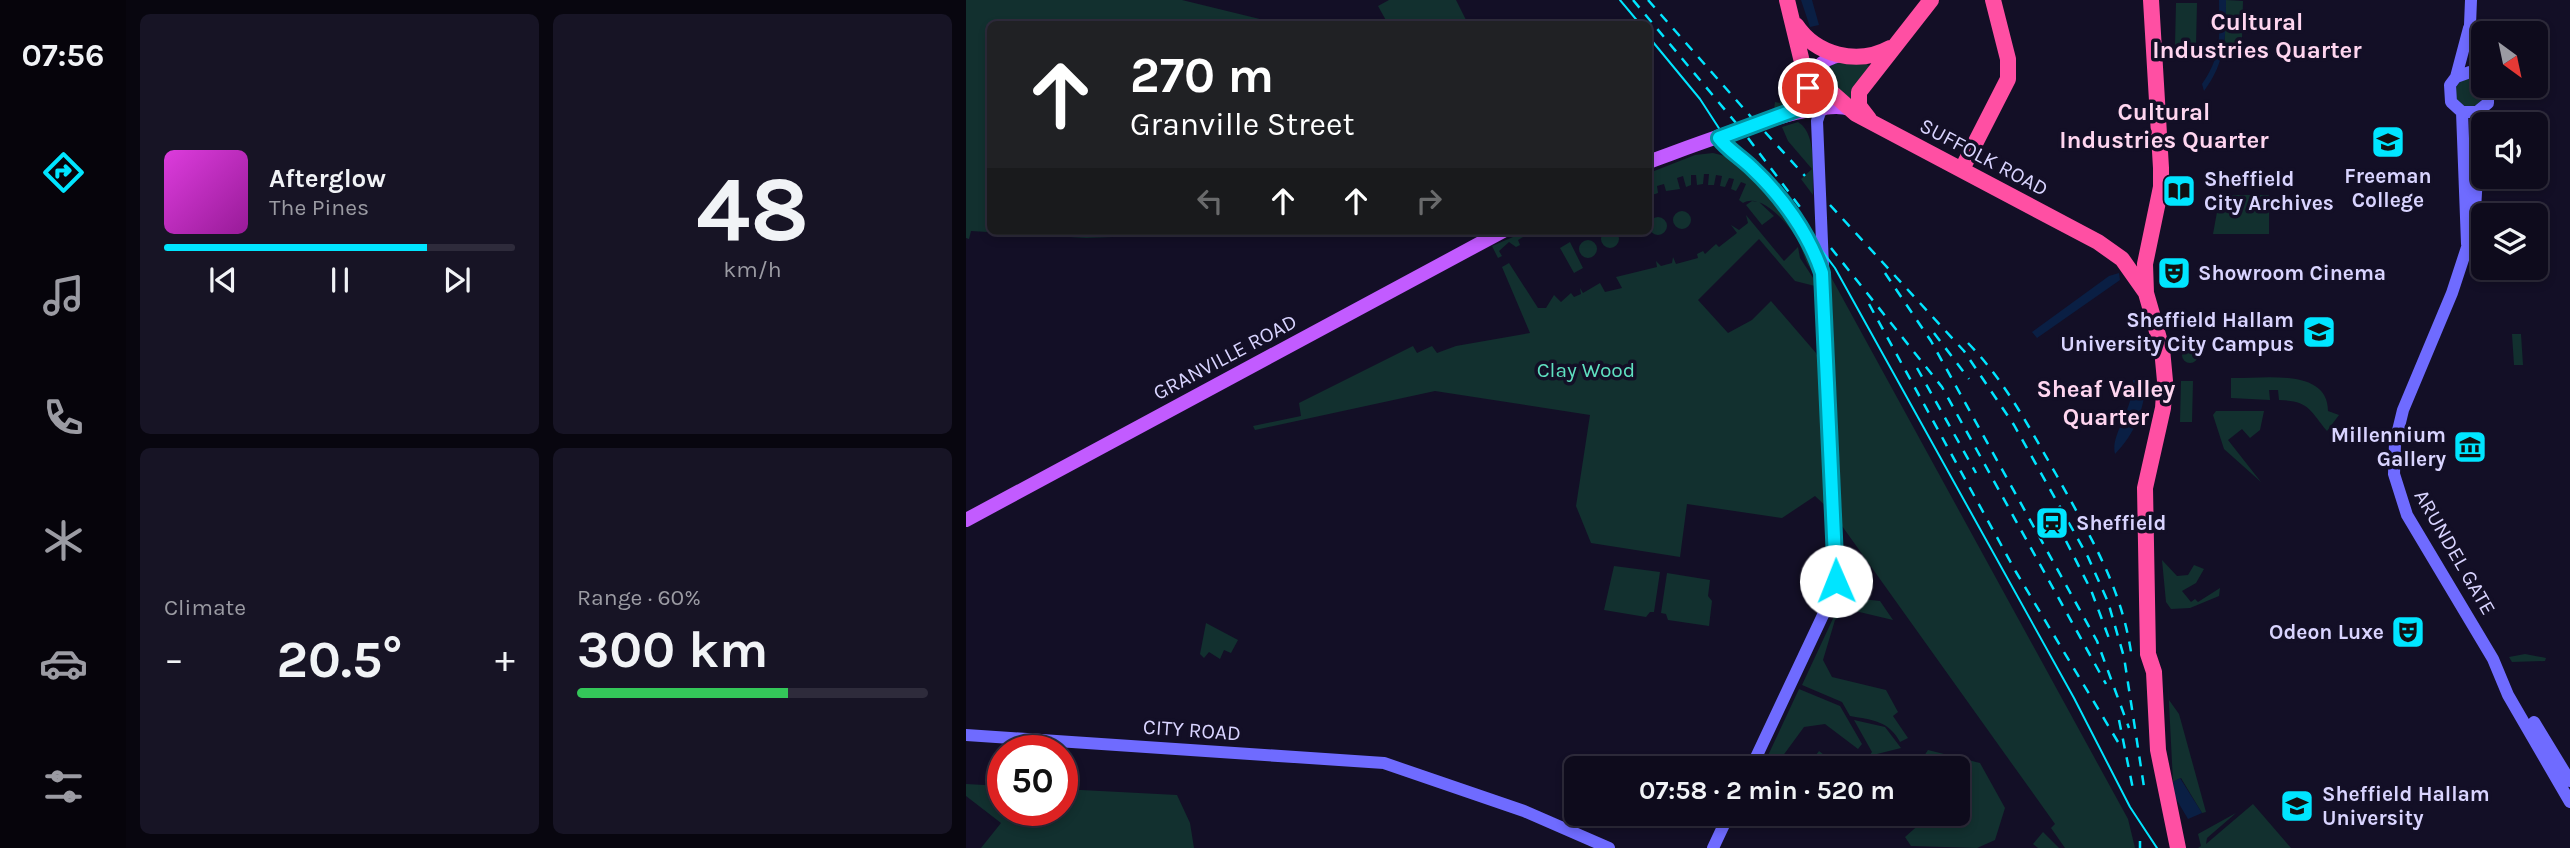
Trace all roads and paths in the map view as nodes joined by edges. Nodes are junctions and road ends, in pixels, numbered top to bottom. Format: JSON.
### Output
{"nodes":[{"id":1,"x":1787,"y":0,"type":"edge"},
{"id":2,"x":1931,"y":0,"type":"edge"},
{"id":3,"x":1993,"y":0,"type":"edge"},
{"id":4,"x":2151,"y":0,"type":"edge"},
{"id":5,"x":2472,"y":0,"type":"edge"},
{"id":6,"x":1792,"y":19,"type":"junction"},
{"id":7,"x":2470,"y":24,"type":"junction"},
{"id":8,"x":2471,"y":28,"type":"edge"},
{"id":9,"x":1892,"y":47,"type":"junction"},
{"id":10,"x":1840,"y":55,"type":"junction"},
{"id":11,"x":1809,"y":70,"type":"junction"},
{"id":12,"x":2471,"y":74,"type":"edge"},
{"id":13,"x":2456,"y":76,"type":"junction"},
{"id":14,"x":2489,"y":98,"type":"edge"},
{"id":15,"x":1825,"y":108,"type":"junction"},
{"id":16,"x":1850,"y":109,"type":"junction"},
{"id":17,"x":2482,"y":110,"type":"junction"},
{"id":18,"x":2462,"y":112,"type":"junction"},
{"id":19,"x":1784,"y":116,"type":"junction"},
{"id":20,"x":1873,"y":123,"type":"junction"},
{"id":21,"x":1719,"y":138,"type":"junction"},
{"id":22,"x":1652,"y":161,"type":"edge"},
{"id":23,"x":1962,"y":169,"type":"junction"},
{"id":24,"x":2151,"y":225,"type":"junction"},
{"id":25,"x":1496,"y":235,"type":"edge"},
{"id":26,"x":2467,"y":244,"type":"junction"},
{"id":27,"x":2121,"y":251,"type":"junction"},
{"id":28,"x":2144,"y":264,"type":"junction"},
{"id":29,"x":1822,"y":273,"type":"junction"},
{"id":30,"x":2146,"y":293,"type":"junction"},
{"id":31,"x":966,"y":520,"type":"edge"},
{"id":32,"x":2525,"y":716,"type":"junction"},
{"id":33,"x":966,"y":735,"type":"edge"},
{"id":34,"x":1757,"y":756,"type":"edge"},
{"id":35,"x":2570,"y":781,"type":"edge"},
{"id":36,"x":2570,"y":802,"type":"edge"},
{"id":37,"x":1723,"y":826,"type":"edge"},
{"id":38,"x":1609,"y":848,"type":"edge"},
{"id":39,"x":1713,"y":848,"type":"edge"},
{"id":40,"x":2178,"y":848,"type":"edge"}],
"edges":[{"from":1,"to":6,"type":"highway"},
{"from":2,"to":9,"type":"highway"},
{"from":3,"to":23,"type":"highway"},
{"from":4,"to":24,"type":"highway"},
{"from":5,"to":7,"type":"main road"},
{"from":6,"to":10,"type":"highway"},
{"from":6,"to":11,"type":"highway"},
{"from":7,"to":8,"type":"main road"},
{"from":7,"to":13,"type":"main road"},
{"from":9,"to":10,"type":"highway"},
{"from":9,"to":20,"type":"highway"},
{"from":10,"to":11,"type":"main road"},
{"from":11,"to":16,"type":"highway","name":"SUFFOLK ROAD"},
{"from":11,"to":19,"type":"main road"},
{"from":12,"to":13,"type":"main road"},
{"from":13,"to":18,"type":"main road"},
{"from":14,"to":17,"type":"main road"},
{"from":15,"to":16,"type":"main road"},
{"from":15,"to":19,"type":"main road"},
{"from":15,"to":29,"type":"main road"},
{"from":16,"to":20,"type":"highway","name":"SUFFOLK ROAD"},
{"from":17,"to":18,"type":"main road"},
{"from":17,"to":26,"type":"main road","name":"ARUNDEL GATE"},
{"from":18,"to":26,"type":"main road","name":"ARUNDEL GATE"},
{"from":19,"to":21,"type":"main road"},
{"from":20,"to":23,"type":"highway","name":"SUFFOLK ROAD"},
{"from":21,"to":22,"type":"main road"},
{"from":21,"to":29,"type":"main road"},
{"from":23,"to":27,"type":"highway","name":"SUFFOLK ROAD"},
{"from":24,"to":27,"type":"highway"},
{"from":24,"to":28,"type":"highway"},
{"from":25,"to":31,"type":"main road","name":"GRANVILLE ROAD"},
{"from":26,"to":32,"type":"main road","name":"ARUNDEL GATE"},
{"from":27,"to":28,"type":"highway","name":"SUFFOLK ROAD"},
{"from":27,"to":30,"type":"highway"},
{"from":28,"to":30,"type":"highway"},
{"from":29,"to":34,"type":"main road"},
{"from":30,"to":40,"type":"highway"},
{"from":32,"to":35,"type":"main road","name":"ARUNDEL GATE"},
{"from":32,"to":36,"type":"main road","name":"ARUNDEL GATE"},
{"from":33,"to":38,"type":"main road","name":"CITY ROAD"},
{"from":37,"to":39,"type":"main road"}]}
